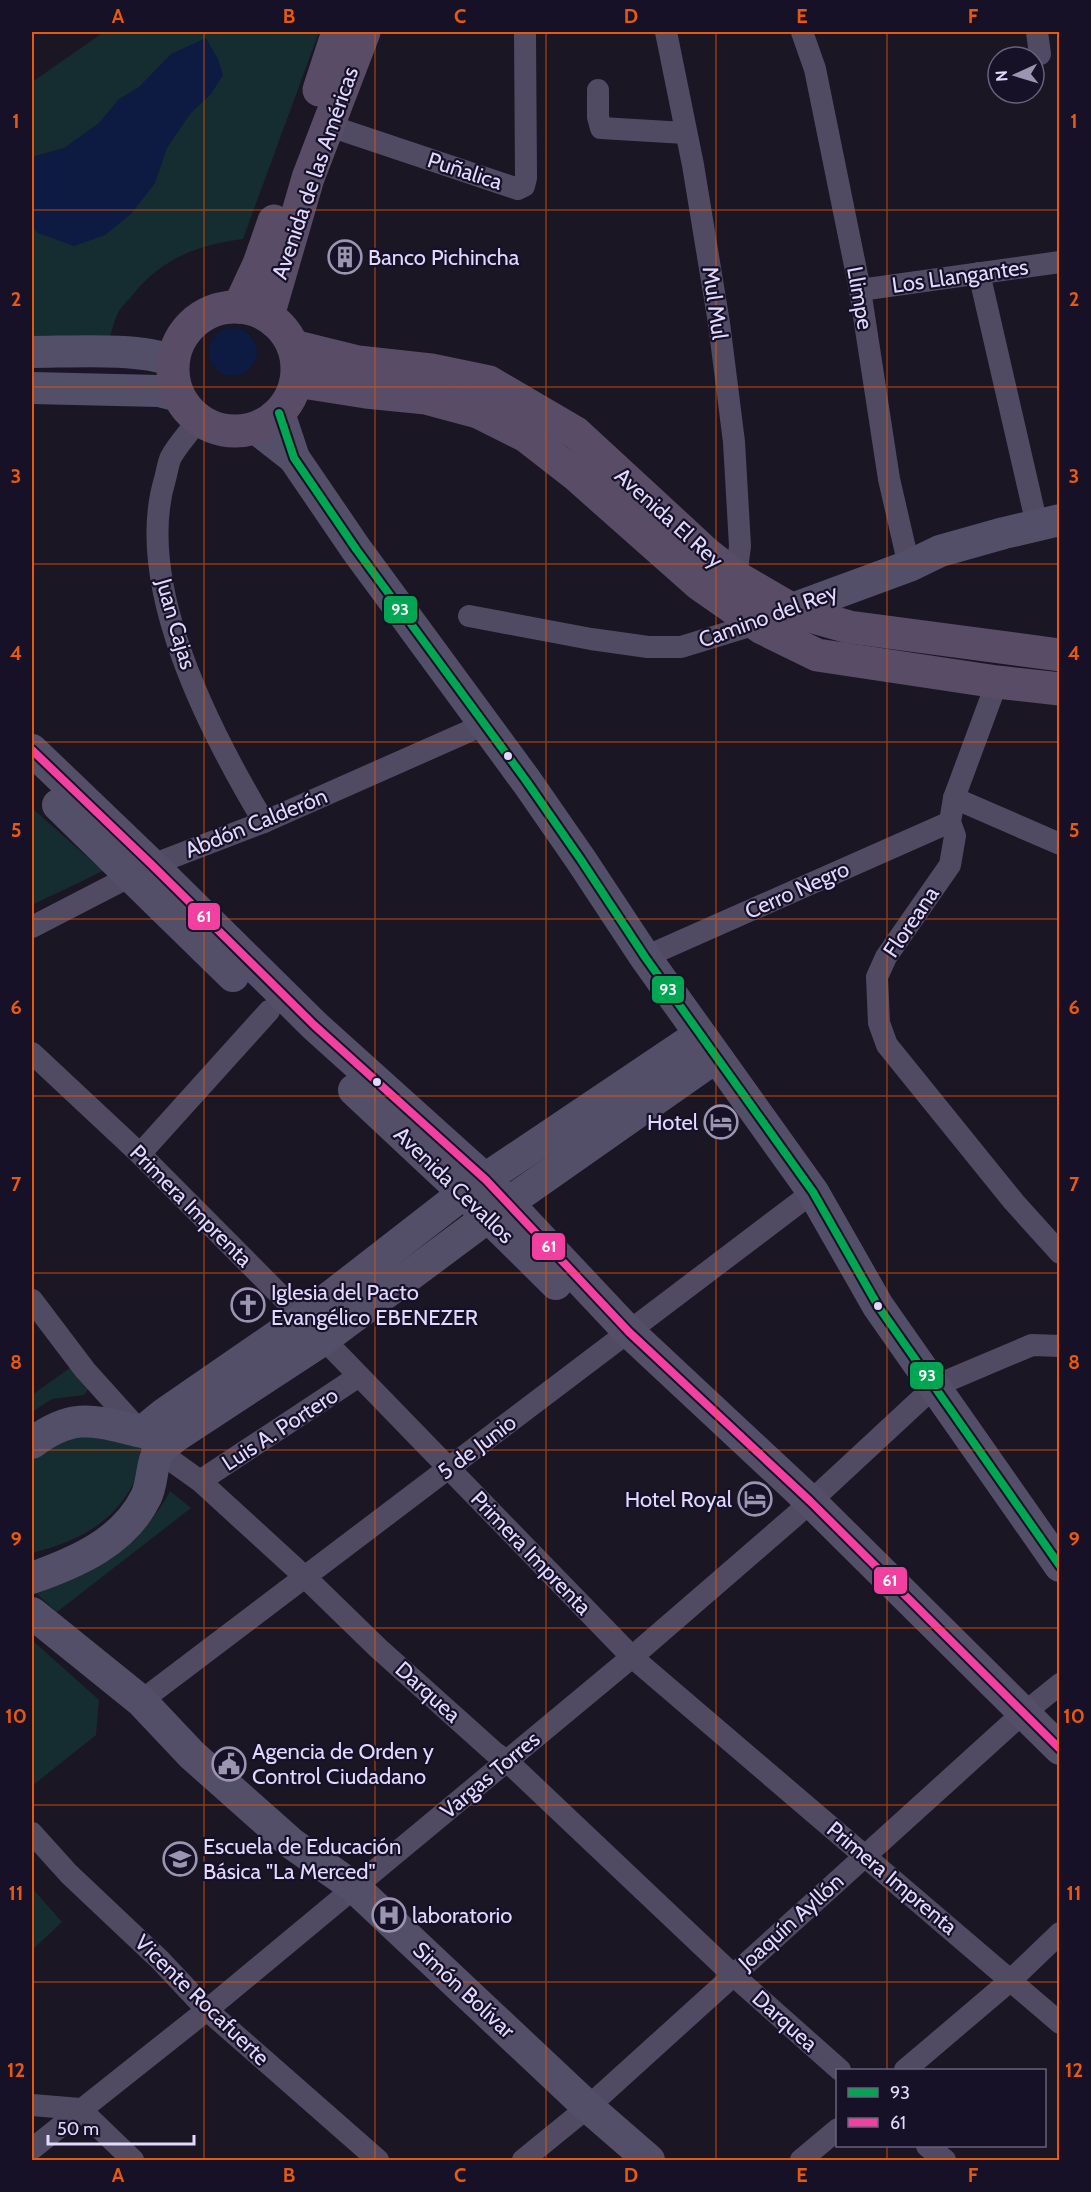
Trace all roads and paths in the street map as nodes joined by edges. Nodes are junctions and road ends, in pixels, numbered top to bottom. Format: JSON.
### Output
{"nodes":[{"id":1,"x":338,"y":32,"type":"edge"},
{"id":2,"x":364,"y":32,"type":"edge"},
{"id":3,"x":525,"y":32,"type":"edge"},
{"id":4,"x":666,"y":32,"type":"edge"},
{"id":5,"x":802,"y":32,"type":"edge"},
{"id":6,"x":598,"y":90,"type":"dead end"},
{"id":7,"x":327,"y":125,"type":"junction"},
{"id":8,"x":685,"y":133,"type":"junction"},
{"id":9,"x":1059,"y":262,"type":"edge"},
{"id":10,"x":979,"y":273,"type":"junction"},
{"id":11,"x":860,"y":290,"type":"junction"},
{"id":12,"x":253,"y":311,"type":"junction"},
{"id":13,"x":293,"y":346,"type":"junction"},
{"id":14,"x":32,"y":352,"type":"edge"},
{"id":15,"x":173,"y":361,"type":"junction"},
{"id":16,"x":296,"y":381,"type":"junction"},
{"id":17,"x":32,"y":388,"type":"edge"},
{"id":18,"x":188,"y":408,"type":"junction"},
{"id":19,"x":268,"y":421,"type":"junction"},
{"id":20,"x":1048,"y":523,"type":"edge"},
{"id":21,"x":909,"y":566,"type":"junction"},
{"id":22,"x":736,"y":577,"type":"junction"},
{"id":23,"x":790,"y":609,"type":"junction"},
{"id":24,"x":469,"y":616,"type":"dead end"},
{"id":25,"x":756,"y":624,"type":"junction"},
{"id":26,"x":1059,"y":655,"type":"edge"},
{"id":27,"x":997,"y":682,"type":"junction"},
{"id":28,"x":1059,"y":689,"type":"edge"},
{"id":29,"x":483,"y":725,"type":"junction"},
{"id":30,"x":32,"y":750,"type":"edge"},
{"id":31,"x":32,"y":779,"type":"edge"},
{"id":32,"x":954,"y":798,"type":"junction"},
{"id":33,"x":264,"y":822,"type":"junction"},
{"id":34,"x":950,"y":822,"type":"junction"},
{"id":35,"x":1059,"y":844,"type":"edge"},
{"id":36,"x":141,"y":870,"type":"junction"},
{"id":37,"x":32,"y":927,"type":"edge"},
{"id":38,"x":645,"y":957,"type":"junction"},
{"id":39,"x":269,"y":1011,"type":"junction"},
{"id":40,"x":708,"y":1046,"type":"junction"},
{"id":41,"x":32,"y":1053,"type":"edge"},
{"id":42,"x":140,"y":1154,"type":"junction"},
{"id":43,"x":475,"y":1187,"type":"junction"},
{"id":44,"x":813,"y":1192,"type":"junction"},
{"id":45,"x":498,"y":1211,"type":"junction"},
{"id":46,"x":1059,"y":1253,"type":"edge"},
{"id":47,"x":32,"y":1300,"type":"edge"},
{"id":48,"x":313,"y":1328,"type":"junction"},
{"id":49,"x":622,"y":1337,"type":"junction"},
{"id":50,"x":1059,"y":1346,"type":"edge"},
{"id":51,"x":359,"y":1376,"type":"junction"},
{"id":52,"x":935,"y":1386,"type":"junction"},
{"id":53,"x":150,"y":1442,"type":"junction"},
{"id":54,"x":32,"y":1443,"type":"edge"},
{"id":55,"x":448,"y":1468,"type":"junction"},
{"id":56,"x":200,"y":1481,"type":"junction"},
{"id":57,"x":803,"y":1508,"type":"junction"},
{"id":58,"x":1059,"y":1566,"type":"edge"},
{"id":59,"x":305,"y":1577,"type":"junction"},
{"id":60,"x":32,"y":1578,"type":"edge"},
{"id":61,"x":32,"y":1613,"type":"edge"},
{"id":62,"x":632,"y":1657,"type":"junction"},
{"id":63,"x":1059,"y":1684,"type":"edge"},
{"id":64,"x":141,"y":1701,"type":"junction"},
{"id":65,"x":1018,"y":1718,"type":"junction"},
{"id":66,"x":1059,"y":1749,"type":"edge"},
{"id":67,"x":507,"y":1761,"type":"junction"},
{"id":68,"x":1059,"y":1765,"type":"edge"},
{"id":69,"x":32,"y":1833,"type":"edge"},
{"id":70,"x":865,"y":1856,"type":"junction"},
{"id":71,"x":354,"y":1887,"type":"junction"},
{"id":72,"x":1059,"y":1933,"type":"edge"},
{"id":73,"x":733,"y":1975,"type":"junction"},
{"id":74,"x":1011,"y":1980,"type":"junction"},
{"id":75,"x":207,"y":2010,"type":"junction"},
{"id":76,"x":1059,"y":2022,"type":"edge"},
{"id":77,"x":839,"y":2069,"type":"edge"},
{"id":78,"x":906,"y":2069,"type":"edge"},
{"id":79,"x":32,"y":2105,"type":"edge"},
{"id":80,"x":588,"y":2107,"type":"junction"},
{"id":81,"x":80,"y":2109,"type":"junction"},
{"id":82,"x":836,"y":2130,"type":"edge"},
{"id":83,"x":929,"y":2147,"type":"edge"},
{"id":84,"x":32,"y":2149,"type":"edge"},
{"id":85,"x":133,"y":2160,"type":"edge"},
{"id":86,"x":378,"y":2160,"type":"edge"},
{"id":87,"x":523,"y":2160,"type":"edge"},
{"id":88,"x":649,"y":2160,"type":"edge"},
{"id":89,"x":801,"y":2160,"type":"edge"},
{"id":90,"x":945,"y":2160,"type":"edge"}],
"edges":[{"from":1,"to":12,"type":"main road","name":"Avenida de las Américas"},
{"from":2,"to":7,"type":"main road","name":"Avenida de las Américas"},
{"from":3,"to":7,"type":"street","name":"Puñalica"},
{"from":4,"to":8,"type":"street","name":"Mul Mul"},
{"from":5,"to":11,"type":"street","name":"Llimpe"},
{"from":6,"to":8,"type":"street"},
{"from":7,"to":12,"type":"main road","name":"Avenida de las Américas"},
{"from":8,"to":22,"type":"street","name":"Mul Mul"},
{"from":9,"to":10,"type":"street","name":"Los Llangantes"},
{"from":10,"to":11,"type":"street","name":"Los Llangantes"},
{"from":10,"to":20,"type":"street"},
{"from":11,"to":21,"type":"street","name":"Llimpe"},
{"from":12,"to":13,"type":"main road"},
{"from":12,"to":15,"type":"main road"},
{"from":13,"to":16,"type":"main road"},
{"from":13,"to":22,"type":"main road","name":"Avenida El Rey"},
{"from":14,"to":15,"type":"street"},
{"from":15,"to":18,"type":"main road"},
{"from":16,"to":19,"type":"main road"},
{"from":16,"to":25,"type":"main road","name":"Avenida El Rey"},
{"from":17,"to":18,"type":"street"},
{"from":18,"to":19,"type":"main road"},
{"from":18,"to":33,"type":"street","name":"Juan Cajas"},
{"from":19,"to":29,"type":"street"},
{"from":20,"to":21,"type":"street","name":"Camino del Rey"},
{"from":21,"to":23,"type":"street","name":"Camino del Rey"},
{"from":22,"to":23,"type":"main road","name":"Avenida El Rey"},
{"from":23,"to":25,"type":"street","name":"Camino del Rey"},
{"from":23,"to":26,"type":"main road","name":"Avenida El Rey"},
{"from":24,"to":25,"type":"street","name":"Camino del Rey"},
{"from":25,"to":27,"type":"main road","name":"Avenida El Rey"},
{"from":27,"to":28,"type":"main road","name":"Avenida El Rey"},
{"from":27,"to":32,"type":"street","name":"Floreana"},
{"from":29,"to":33,"type":"street","name":"Abdón Calderón"},
{"from":29,"to":38,"type":"street"},
{"from":30,"to":36,"type":"street","name":"Avenida Cevallos"},
{"from":31,"to":36,"type":"street","name":"Avenida Cevallos"},
{"from":32,"to":34,"type":"street","name":"Floreana"},
{"from":32,"to":35,"type":"street"},
{"from":33,"to":36,"type":"street","name":"Abdón Calderón"},
{"from":34,"to":38,"type":"street","name":"Cerro Negro"},
{"from":34,"to":46,"type":"street","name":"Floreana"},
{"from":36,"to":37,"type":"street","name":"Abdón Calderón"},
{"from":36,"to":39,"type":"street","name":"Avenida Cevallos"},
{"from":36,"to":43,"type":"street","name":"Avenida Cevallos"},
{"from":38,"to":40,"type":"street"},
{"from":39,"to":42,"type":"street"},
{"from":39,"to":43,"type":"street","name":"Avenida Cevallos"},
{"from":40,"to":43,"type":"street"},
{"from":40,"to":44,"type":"street"},
{"from":40,"to":45,"type":"street"},
{"from":41,"to":42,"type":"street","name":"Primera Imprenta"},
{"from":42,"to":48,"type":"street","name":"Primera Imprenta"},
{"from":43,"to":45,"type":"street","name":"Avenida Cevallos"},
{"from":43,"to":48,"type":"street"},
{"from":44,"to":49,"type":"street","name":"5 de Junio"},
{"from":44,"to":52,"type":"street"},
{"from":45,"to":48,"type":"street"},
{"from":45,"to":49,"type":"street","name":"Avenida Cevallos"},
{"from":47,"to":53,"type":"street","name":"Darquea"},
{"from":48,"to":51,"type":"street","name":"Primera Imprenta"},
{"from":48,"to":53,"type":"street"},
{"from":49,"to":55,"type":"street","name":"5 de Junio"},
{"from":49,"to":57,"type":"street","name":"Avenida Cevallos"},
{"from":50,"to":52,"type":"street","name":"Vargas Torres"},
{"from":51,"to":55,"type":"street","name":"Primera Imprenta"},
{"from":51,"to":56,"type":"street","name":"Luis A. Portero"},
{"from":52,"to":57,"type":"street","name":"Vargas Torres"},
{"from":52,"to":58,"type":"street"},
{"from":53,"to":54,"type":"street"},
{"from":53,"to":56,"type":"street","name":"Darquea"},
{"from":53,"to":60,"type":"street"},
{"from":55,"to":59,"type":"street","name":"5 de Junio"},
{"from":55,"to":62,"type":"street","name":"Primera Imprenta"},
{"from":56,"to":59,"type":"street","name":"Darquea"},
{"from":57,"to":62,"type":"street","name":"Vargas Torres"},
{"from":57,"to":65,"type":"street","name":"Avenida Cevallos"},
{"from":59,"to":64,"type":"street","name":"5 de Junio"},
{"from":59,"to":67,"type":"street","name":"Darquea"},
{"from":61,"to":64,"type":"street","name":"Simón Bolívar"},
{"from":62,"to":67,"type":"street","name":"Vargas Torres"},
{"from":62,"to":70,"type":"street","name":"Primera Imprenta"},
{"from":63,"to":65,"type":"street","name":"Joaquín Ayllón"},
{"from":64,"to":71,"type":"street","name":"Simón Bolívar"},
{"from":65,"to":66,"type":"street","name":"Avenida Cevallos"},
{"from":65,"to":68,"type":"street","name":"Avenida Cevallos"},
{"from":65,"to":70,"type":"street","name":"Joaquín Ayllón"},
{"from":67,"to":71,"type":"street","name":"Vargas Torres"},
{"from":67,"to":73,"type":"street","name":"Darquea"},
{"from":69,"to":75,"type":"street","name":"Vicente Rocafuerte"},
{"from":70,"to":73,"type":"street","name":"Joaquín Ayllón"},
{"from":70,"to":74,"type":"street","name":"Primera Imprenta"},
{"from":71,"to":75,"type":"street","name":"Vargas Torres"},
{"from":71,"to":80,"type":"street","name":"Simón Bolívar"},
{"from":72,"to":74,"type":"street"},
{"from":73,"to":77,"type":"street","name":"Darquea"},
{"from":73,"to":80,"type":"street","name":"Joaquín Ayllón"},
{"from":74,"to":76,"type":"street","name":"Primera Imprenta"},
{"from":74,"to":78,"type":"street"},
{"from":75,"to":81,"type":"street","name":"Vargas Torres"},
{"from":75,"to":86,"type":"street","name":"Vicente Rocafuerte"},
{"from":79,"to":81,"type":"street"},
{"from":80,"to":87,"type":"street","name":"Joaquín Ayllón"},
{"from":80,"to":88,"type":"street","name":"Simón Bolívar"},
{"from":81,"to":84,"type":"street","name":"Vargas Torres"},
{"from":81,"to":85,"type":"street"},
{"from":82,"to":89,"type":"street"},
{"from":83,"to":90,"type":"street"}]}
